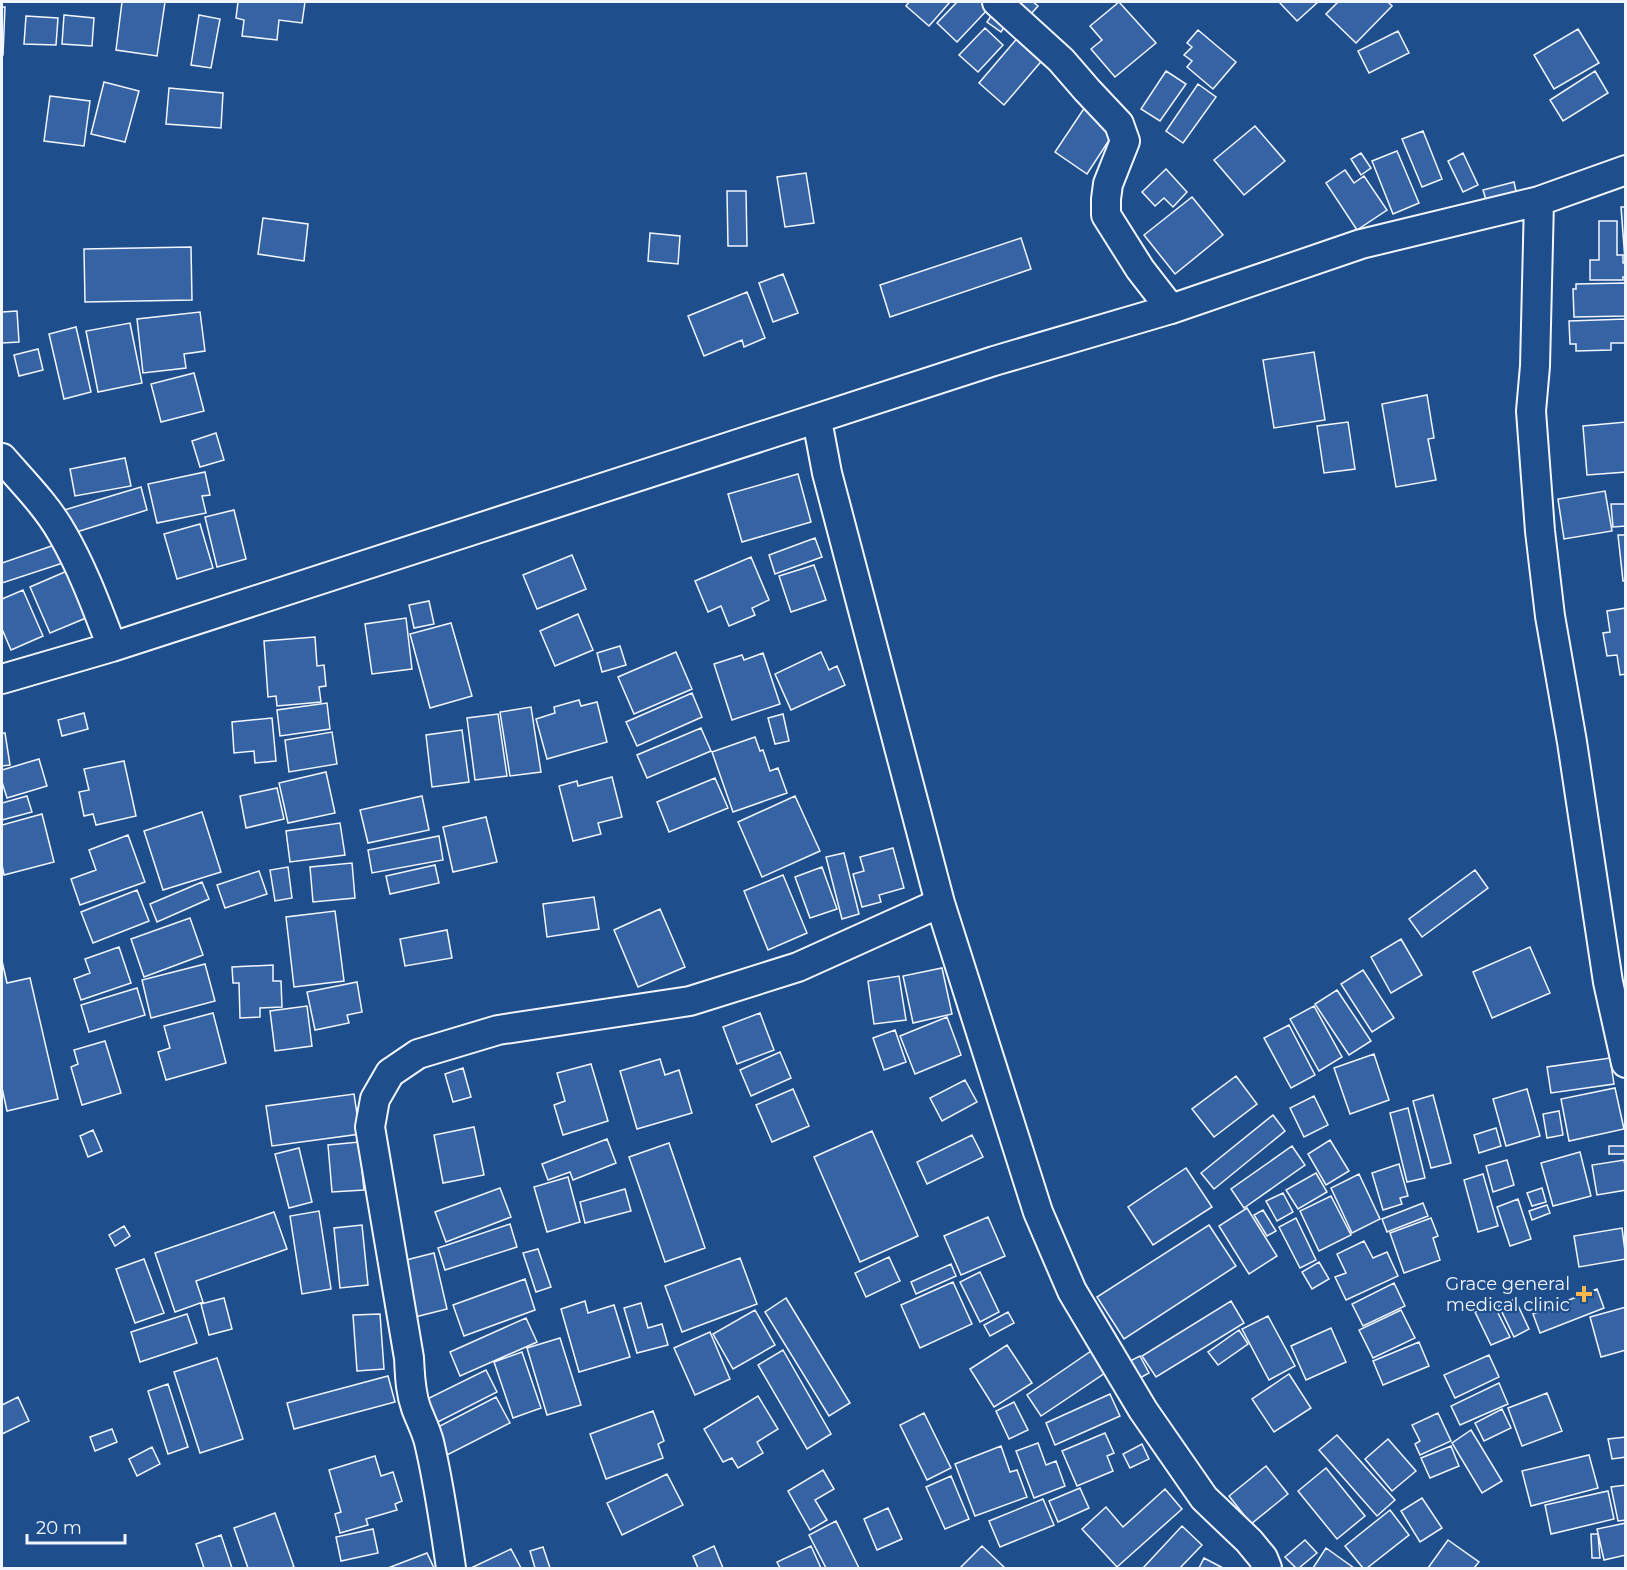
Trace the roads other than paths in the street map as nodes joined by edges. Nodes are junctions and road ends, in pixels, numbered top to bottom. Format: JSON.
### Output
{"nodes":[{"id":1,"x":997,"y":2,"type":"edge"},
{"id":2,"x":1626,"y":170,"type":"edge"},
{"id":3,"x":1539,"y":201,"type":"junction"},
{"id":4,"x":1171,"y":309,"type":"junction"},
{"id":5,"x":817,"y":420,"type":"junction"},
{"id":6,"x":2,"y":458,"type":"edge"},
{"id":7,"x":112,"y":647,"type":"junction"},
{"id":8,"x":2,"y":679,"type":"edge"},
{"id":9,"x":940,"y":903,"type":"junction"},
{"id":10,"x":1626,"y":1063,"type":"edge"},
{"id":11,"x":451,"y":1569,"type":"edge"},
{"id":12,"x":1267,"y":1569,"type":"edge"}],
"edges":[{"from":1,"to":4,"type":"street"},
{"from":2,"to":3,"type":"street"},
{"from":3,"to":4,"type":"street"},
{"from":3,"to":10,"type":"street"},
{"from":4,"to":5,"type":"street"},
{"from":5,"to":7,"type":"street"},
{"from":5,"to":9,"type":"street"},
{"from":6,"to":7,"type":"street"},
{"from":7,"to":8,"type":"street"},
{"from":9,"to":11,"type":"street"},
{"from":9,"to":12,"type":"street"}]}
